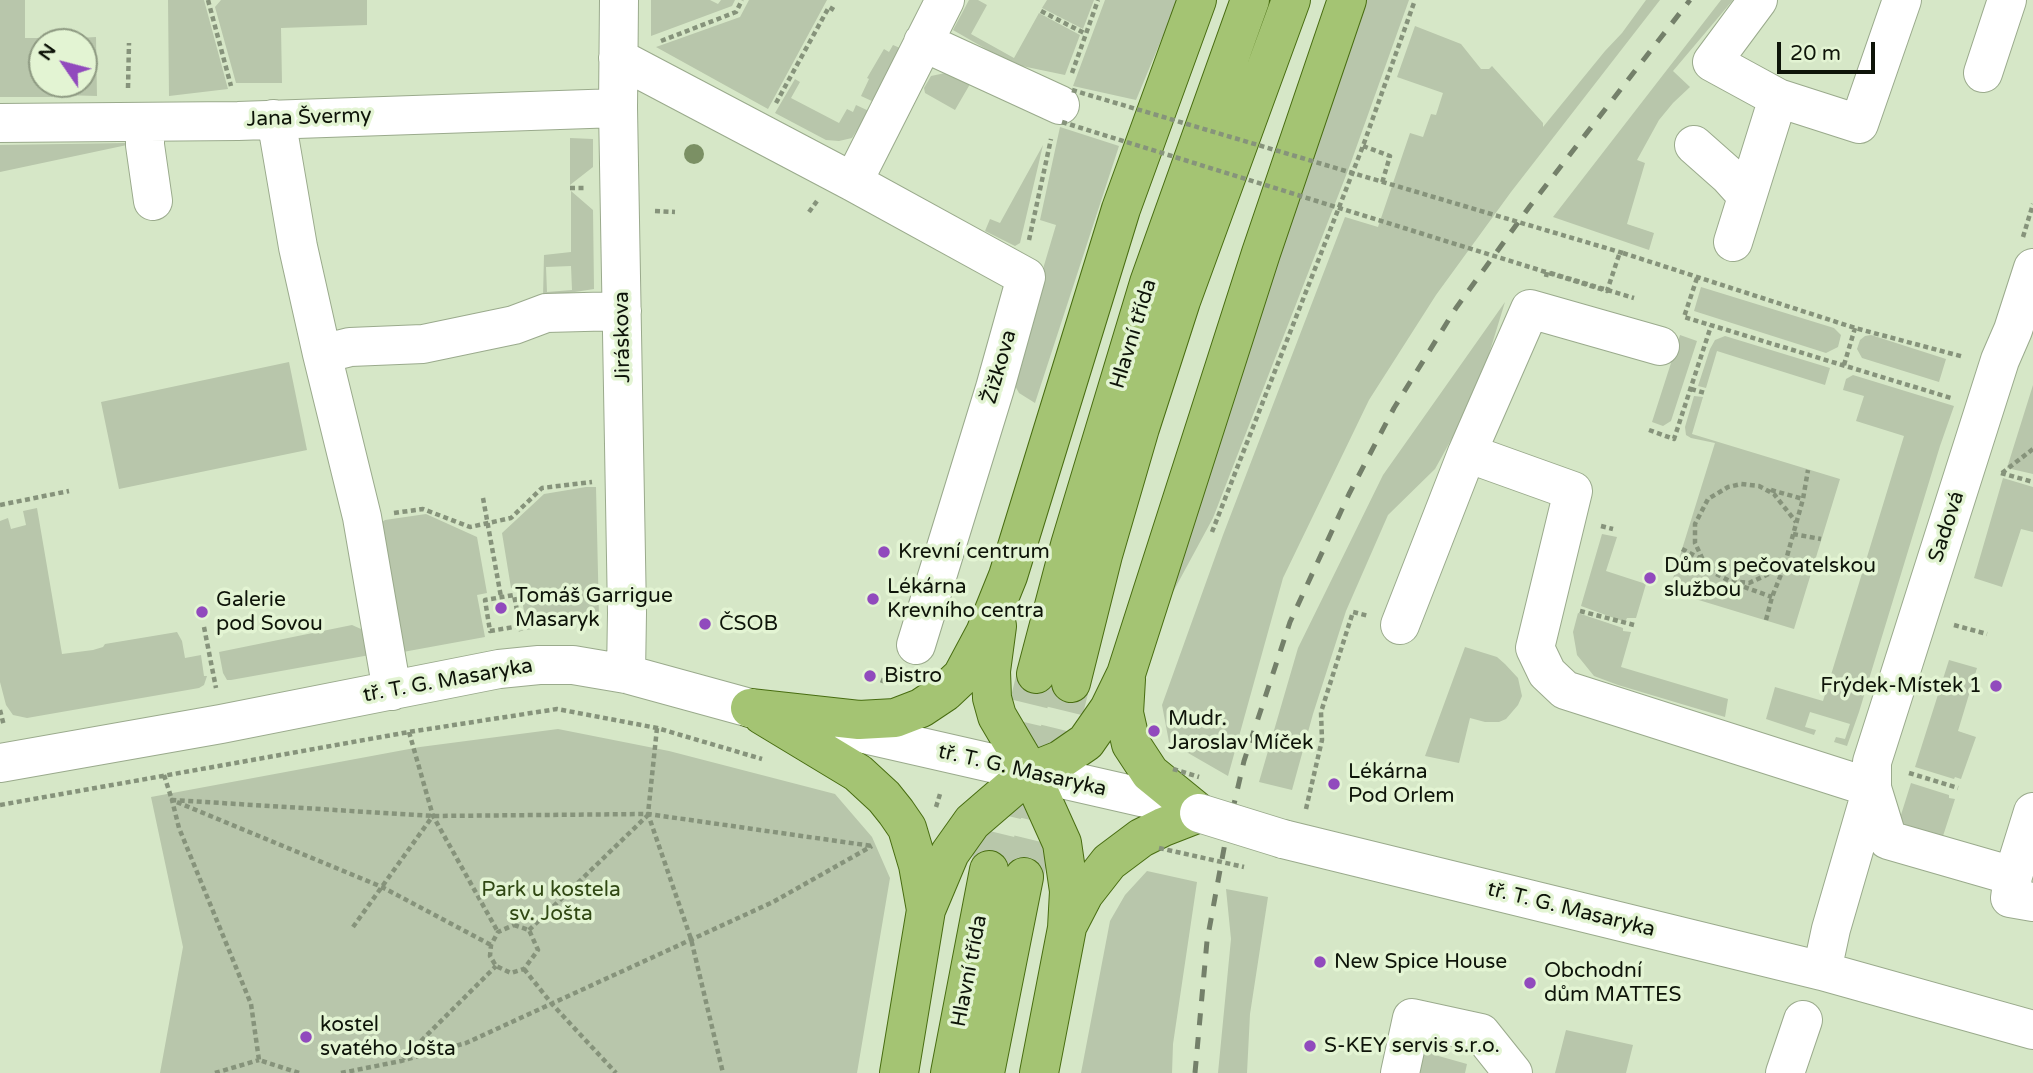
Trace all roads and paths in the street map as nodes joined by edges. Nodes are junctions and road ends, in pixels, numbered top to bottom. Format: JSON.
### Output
{"nodes":[{"id":1,"x":208,"y":0,"type":"edge"},
{"id":2,"x":742,"y":0,"type":"edge"},
{"id":3,"x":945,"y":0,"type":"edge"},
{"id":4,"x":1098,"y":0,"type":"edge"},
{"id":5,"x":1197,"y":0,"type":"edge"},
{"id":6,"x":1250,"y":0,"type":"edge"},
{"id":7,"x":1292,"y":0,"type":"edge"},
{"id":8,"x":1346,"y":0,"type":"edge"},
{"id":9,"x":1415,"y":0,"type":"edge"},
{"id":10,"x":1758,"y":0,"type":"edge"},
{"id":11,"x":1902,"y":0,"type":"edge"},
{"id":12,"x":2007,"y":0,"type":"edge"},
{"id":13,"x":834,"y":10,"type":"dead end"},
{"id":14,"x":1041,"y":11,"type":"dead end"},
{"id":15,"x":619,"y":31,"type":"edge"},
{"id":16,"x":1086,"y":34,"type":"junction"},
{"id":17,"x":923,"y":42,"type":"junction"},
{"id":18,"x":129,"y":43,"type":"dead end"},
{"id":19,"x":1983,"y":73,"type":"dead end"},
{"id":20,"x":1066,"y":96,"type":"junction"},
{"id":21,"x":1777,"y":98,"type":"junction"},
{"id":22,"x":776,"y":102,"type":"dead end"},
{"id":23,"x":136,"y":106,"type":"junction"},
{"id":24,"x":618,"y":108,"type":"junction"},
{"id":25,"x":256,"y":120,"type":"junction"},
{"id":26,"x":0,"y":123,"type":"edge"},
{"id":27,"x":1695,"y":145,"type":"dead end"},
{"id":28,"x":1363,"y":146,"type":"junction"},
{"id":29,"x":853,"y":182,"type":"junction"},
{"id":30,"x":1382,"y":183,"type":"junction"},
{"id":31,"x":570,"y":188,"type":"dead end"},
{"id":32,"x":587,"y":188,"type":"dead end"},
{"id":33,"x":1747,"y":195,"type":"junction"},
{"id":34,"x":153,"y":201,"type":"dead end"},
{"id":35,"x":647,"y":211,"type":"dead end"},
{"id":36,"x":675,"y":212,"type":"dead end"},
{"id":37,"x":1733,"y":242,"type":"dead end"},
{"id":38,"x":1620,"y":252,"type":"junction"},
{"id":39,"x":2033,"y":268,"type":"edge"},
{"id":40,"x":1695,"y":277,"type":"junction"},
{"id":41,"x":622,"y":311,"type":"junction"},
{"id":42,"x":1711,"y":326,"type":"junction"},
{"id":43,"x":1855,"y":328,"type":"junction"},
{"id":44,"x":1660,"y":346,"type":"dead end"},
{"id":45,"x":321,"y":354,"type":"junction"},
{"id":46,"x":1977,"y":361,"type":"dead end"},
{"id":47,"x":1844,"y":365,"type":"junction"},
{"id":48,"x":1691,"y":389,"type":"junction"},
{"id":49,"x":1704,"y":393,"type":"dead end"},
{"id":50,"x":1961,"y":401,"type":"dead end"},
{"id":51,"x":1649,"y":430,"type":"dead end"},
{"id":52,"x":2033,"y":449,"type":"edge"},
{"id":53,"x":1467,"y":453,"type":"junction"},
{"id":54,"x":1808,"y":470,"type":"dead end"},
{"id":55,"x":587,"y":482,"type":"dead end"},
{"id":56,"x":2033,"y":482,"type":"edge"},
{"id":57,"x":1759,"y":486,"type":"junction"},
{"id":58,"x":69,"y":491,"type":"dead end"},
{"id":59,"x":483,"y":498,"type":"dead end"},
{"id":60,"x":1803,"y":499,"type":"junction"},
{"id":61,"x":0,"y":505,"type":"edge"},
{"id":62,"x":362,"y":517,"type":"junction"},
{"id":63,"x":1796,"y":522,"type":"junction"},
{"id":64,"x":487,"y":524,"type":"junction"},
{"id":65,"x":1598,"y":526,"type":"dead end"},
{"id":66,"x":1613,"y":529,"type":"dead end"},
{"id":67,"x":1793,"y":534,"type":"junction"},
{"id":68,"x":1821,"y":539,"type":"dead end"},
{"id":69,"x":1209,"y":541,"type":"dead end"},
{"id":70,"x":1682,"y":549,"type":"dead end"},
{"id":71,"x":1703,"y":560,"type":"junction"},
{"id":72,"x":1783,"y":567,"type":"junction"},
{"id":73,"x":1008,"y":576,"type":"junction"},
{"id":74,"x":1730,"y":581,"type":"junction"},
{"id":75,"x":501,"y":597,"type":"junction"},
{"id":76,"x":1772,"y":597,"type":"junction"},
{"id":77,"x":1574,"y":609,"type":"dead end"},
{"id":78,"x":1766,"y":620,"type":"dead end"},
{"id":79,"x":1400,"y":625,"type":"joint"},
{"id":80,"x":1634,"y":625,"type":"dead end"},
{"id":81,"x":1954,"y":625,"type":"dead end"},
{"id":82,"x":204,"y":627,"type":"dead end"},
{"id":83,"x":1987,"y":634,"type":"dead end"},
{"id":84,"x":916,"y":645,"type":"dead end"},
{"id":85,"x":626,"y":674,"type":"junction"},
{"id":86,"x":1126,"y":674,"type":"junction"},
{"id":87,"x":213,"y":675,"type":"dead end"},
{"id":88,"x":392,"y":691,"type":"junction"},
{"id":89,"x":750,"y":708,"type":"junction"},
{"id":90,"x":0,"y":710,"type":"edge"},
{"id":91,"x":657,"y":728,"type":"junction"},
{"id":92,"x":409,"y":732,"type":"junction"},
{"id":93,"x":3,"y":747,"type":"edge"},
{"id":94,"x":774,"y":763,"type":"dead end"},
{"id":95,"x":1030,"y":772,"type":"junction"},
{"id":96,"x":1909,"y":773,"type":"dead end"},
{"id":97,"x":164,"y":775,"type":"junction"},
{"id":98,"x":1872,"y":788,"type":"junction"},
{"id":99,"x":1958,"y":788,"type":"dead end"},
{"id":100,"x":172,"y":800,"type":"junction"},
{"id":101,"x":0,"y":805,"type":"edge"},
{"id":102,"x":1306,"y":809,"type":"dead end"},
{"id":103,"x":2033,"y":812,"type":"edge"},
{"id":104,"x":648,"y":814,"type":"junction"},
{"id":105,"x":433,"y":816,"type":"junction"},
{"id":106,"x":1171,"y":816,"type":"junction"},
{"id":107,"x":1250,"y":869,"type":"dead end"},
{"id":108,"x":382,"y":887,"type":"junction"},
{"id":109,"x":2023,"y":889,"type":"edge"},
{"id":110,"x":926,"y":910,"type":"junction"},
{"id":111,"x":353,"y":927,"type":"dead end"},
{"id":112,"x":1067,"y":928,"type":"junction"},
{"id":113,"x":529,"y":930,"type":"junction"},
{"id":114,"x":498,"y":932,"type":"junction"},
{"id":115,"x":691,"y":939,"type":"junction"},
{"id":116,"x":491,"y":945,"type":"junction"},
{"id":117,"x":496,"y":965,"type":"junction"},
{"id":118,"x":524,"y":970,"type":"junction"},
{"id":119,"x":1822,"y":971,"type":"junction"},
{"id":120,"x":1908,"y":995,"type":"junction"},
{"id":121,"x":552,"y":1004,"type":"junction"},
{"id":122,"x":1803,"y":1020,"type":"dead end"},
{"id":123,"x":2033,"y":1030,"type":"edge"},
{"id":124,"x":2033,"y":1047,"type":"edge"},
{"id":125,"x":258,"y":1060,"type":"junction"},
{"id":126,"x":401,"y":1061,"type":"junction"},
{"id":127,"x":215,"y":1073,"type":"edge"},
{"id":128,"x":299,"y":1073,"type":"edge"},
{"id":129,"x":341,"y":1073,"type":"edge"},
{"id":130,"x":615,"y":1073,"type":"edge"},
{"id":131,"x":723,"y":1073,"type":"edge"},
{"id":132,"x":899,"y":1073,"type":"edge"},
{"id":133,"x":950,"y":1073,"type":"edge"},
{"id":134,"x":985,"y":1073,"type":"edge"},
{"id":135,"x":1039,"y":1073,"type":"edge"},
{"id":136,"x":1400,"y":1073,"type":"edge"},
{"id":137,"x":1513,"y":1073,"type":"edge"},
{"id":138,"x":1785,"y":1073,"type":"edge"}],
"edges":[{"from":1,"to":25,"type":"path"},
{"from":2,"to":15,"type":"path"},
{"from":3,"to":17,"type":"street"},
{"from":4,"to":16,"type":"path"},
{"from":5,"to":73,"type":"main road"},
{"from":6,"to":7,"type":"main road","name":"Hlavní třída"},
{"from":8,"to":86,"type":"main road"},
{"from":9,"to":28,"type":"path"},
{"from":10,"to":21,"type":"street"},
{"from":11,"to":21,"type":"street"},
{"from":12,"to":19,"type":"street"},
{"from":13,"to":22,"type":"path"},
{"from":14,"to":16,"type":"path"},
{"from":15,"to":24,"type":"street","name":"Jiráskova"},
{"from":15,"to":29,"type":"street","name":"Žižkova"},
{"from":16,"to":20,"type":"path"},
{"from":17,"to":20,"type":"street"},
{"from":17,"to":29,"type":"street"},
{"from":18,"to":23,"type":"path"},
{"from":20,"to":30,"type":"path","bridge":true},
{"from":20,"to":38,"type":"path","bridge":true},
{"from":21,"to":33,"type":"street"},
{"from":23,"to":25,"type":"street","name":"Jana Švermy"},
{"from":23,"to":26,"type":"street","name":"Jana Švermy"},
{"from":23,"to":34,"type":"street"},
{"from":24,"to":25,"type":"street","name":"Jana Švermy"},
{"from":24,"to":41,"type":"street","name":"Jiráskova"},
{"from":25,"to":45,"type":"street"},
{"from":27,"to":33,"type":"street"},
{"from":28,"to":30,"type":"path"},
{"from":28,"to":69,"type":"path"},
{"from":29,"to":84,"type":"street","name":"Žižkova"},
{"from":30,"to":38,"type":"path","bridge":true},
{"from":31,"to":32,"type":"path"},
{"from":33,"to":37,"type":"street"},
{"from":35,"to":36,"type":"path"},
{"from":38,"to":40,"type":"path"},
{"from":39,"to":98,"type":"street","name":"Sadová"},
{"from":40,"to":42,"type":"path"},
{"from":40,"to":43,"type":"path"},
{"from":41,"to":45,"type":"street"},
{"from":41,"to":85,"type":"street","name":"Jiráskova"},
{"from":42,"to":47,"type":"path"},
{"from":42,"to":48,"type":"path"},
{"from":43,"to":46,"type":"path"},
{"from":43,"to":47,"type":"path"},
{"from":44,"to":53,"type":"street"},
{"from":45,"to":62,"type":"street"},
{"from":47,"to":50,"type":"path"},
{"from":48,"to":49,"type":"path"},
{"from":48,"to":51,"type":"path"},
{"from":52,"to":56,"type":"path"},
{"from":53,"to":79,"type":"street"},
{"from":53,"to":98,"type":"street"},
{"from":54,"to":60,"type":"path"},
{"from":55,"to":64,"type":"path"},
{"from":57,"to":60,"type":"path"},
{"from":57,"to":63,"type":"path"},
{"from":57,"to":71,"type":"path"},
{"from":58,"to":61,"type":"path"},
{"from":59,"to":64,"type":"path"},
{"from":60,"to":63,"type":"path"},
{"from":62,"to":64,"type":"path"},
{"from":62,"to":88,"type":"street"},
{"from":63,"to":67,"type":"path"},
{"from":64,"to":75,"type":"path"},
{"from":65,"to":66,"type":"path"},
{"from":67,"to":68,"type":"path"},
{"from":67,"to":72,"type":"path"},
{"from":70,"to":71,"type":"path"},
{"from":71,"to":74,"type":"path"},
{"from":72,"to":74,"type":"path"},
{"from":72,"to":76,"type":"path"},
{"from":73,"to":89,"type":"main road"},
{"from":73,"to":95,"type":"main road"},
{"from":74,"to":76,"type":"path"},
{"from":75,"to":75,"type":"path"},
{"from":76,"to":78,"type":"path"},
{"from":77,"to":80,"type":"path"},
{"from":79,"to":102,"type":"path"},
{"from":81,"to":83,"type":"path"},
{"from":82,"to":87,"type":"path"},
{"from":85,"to":88,"type":"street","name":"tř. T. G. Masaryka"},
{"from":85,"to":89,"type":"street","name":"tř. T. G. Masaryka"},
{"from":86,"to":95,"type":"main road"},
{"from":86,"to":106,"type":"main road"},
{"from":88,"to":93,"type":"street","name":"tř. T. G. Masaryka"},
{"from":89,"to":95,"type":"street","name":"tř. T. G. Masaryka"},
{"from":89,"to":110,"type":"main road"},
{"from":90,"to":93,"type":"path"},
{"from":91,"to":92,"type":"path"},
{"from":91,"to":94,"type":"path"},
{"from":91,"to":104,"type":"path"},
{"from":92,"to":97,"type":"path"},
{"from":92,"to":105,"type":"path"},
{"from":95,"to":106,"type":"street","name":"tř. T. G. Masaryka"},
{"from":95,"to":110,"type":"main road"},
{"from":95,"to":112,"type":"main road"},
{"from":96,"to":99,"type":"path"},
{"from":97,"to":100,"type":"path"},
{"from":97,"to":101,"type":"path"},
{"from":98,"to":109,"type":"street"},
{"from":98,"to":119,"type":"street","name":"Sadová"},
{"from":100,"to":105,"type":"path"},
{"from":100,"to":108,"type":"path"},
{"from":100,"to":125,"type":"path"},
{"from":103,"to":109,"type":"street"},
{"from":104,"to":105,"type":"path"},
{"from":104,"to":113,"type":"path"},
{"from":104,"to":115,"type":"path"},
{"from":104,"to":115,"type":"path"},
{"from":105,"to":108,"type":"path"},
{"from":105,"to":114,"type":"path"},
{"from":106,"to":107,"type":"path","bridge":true},
{"from":106,"to":112,"type":"main road"},
{"from":106,"to":119,"type":"street","name":"tř. T. G. Masaryka","bridge":true},
{"from":108,"to":111,"type":"path"},
{"from":108,"to":116,"type":"path"},
{"from":110,"to":132,"type":"main road"},
{"from":112,"to":135,"type":"main road"},
{"from":113,"to":114,"type":"path"},
{"from":113,"to":118,"type":"path"},
{"from":114,"to":116,"type":"path"},
{"from":115,"to":121,"type":"path"},
{"from":115,"to":131,"type":"path"},
{"from":116,"to":117,"type":"path"},
{"from":117,"to":118,"type":"path"},
{"from":117,"to":126,"type":"path"},
{"from":118,"to":121,"type":"path"},
{"from":119,"to":120,"type":"street","name":"tř. T. G. Masaryka"},
{"from":120,"to":123,"type":"street","name":"tř. T. G. Masaryka"},
{"from":120,"to":124,"type":"street"},
{"from":121,"to":126,"type":"path"},
{"from":121,"to":130,"type":"path"},
{"from":122,"to":138,"type":"street"},
{"from":125,"to":127,"type":"path"},
{"from":125,"to":128,"type":"path"},
{"from":126,"to":129,"type":"path"},
{"from":133,"to":134,"type":"main road","name":"Hlavní třída"},
{"from":136,"to":137,"type":"street"}]}
